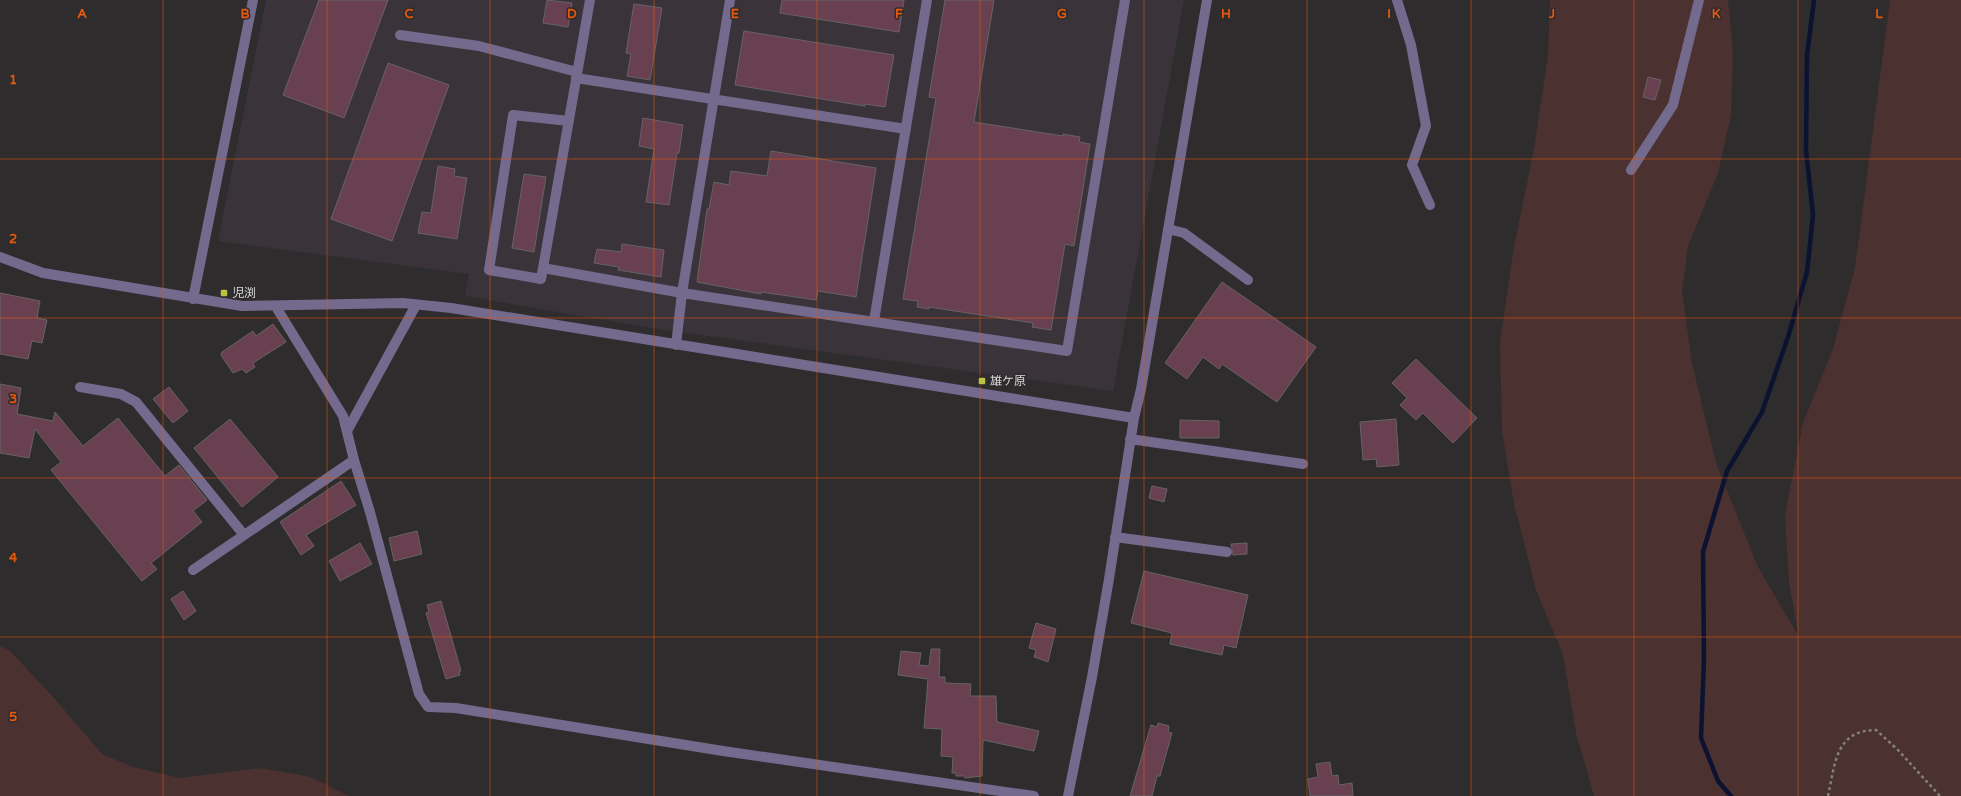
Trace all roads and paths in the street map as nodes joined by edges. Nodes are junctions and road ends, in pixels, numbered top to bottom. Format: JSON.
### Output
{"nodes":[{"id":1,"x":253,"y":0,"type":"edge"},
{"id":2,"x":590,"y":0,"type":"edge"},
{"id":3,"x":730,"y":0,"type":"edge"},
{"id":4,"x":927,"y":0,"type":"edge"},
{"id":5,"x":1125,"y":0,"type":"edge"},
{"id":6,"x":1207,"y":0,"type":"edge"},
{"id":7,"x":1397,"y":0,"type":"edge"},
{"id":8,"x":1699,"y":0,"type":"edge"},
{"id":9,"x":400,"y":36,"type":"dead end"},
{"id":10,"x":576,"y":75,"type":"junction"},
{"id":11,"x":714,"y":100,"type":"junction"},
{"id":12,"x":568,"y":121,"type":"junction"},
{"id":13,"x":906,"y":129,"type":"junction"},
{"id":14,"x":1631,"y":170,"type":"dead end"},
{"id":15,"x":1430,"y":205,"type":"dead end"},
{"id":16,"x":1168,"y":229,"type":"junction"},
{"id":17,"x":0,"y":257,"type":"edge"},
{"id":18,"x":543,"y":268,"type":"junction"},
{"id":19,"x":1248,"y":280,"type":"dead end"},
{"id":20,"x":682,"y":293,"type":"junction"},
{"id":21,"x":193,"y":299,"type":"junction"},
{"id":22,"x":416,"y":304,"type":"junction"},
{"id":23,"x":276,"y":307,"type":"junction"},
{"id":24,"x":874,"y":321,"type":"junction"},
{"id":25,"x":676,"y":345,"type":"junction"},
{"id":26,"x":80,"y":386,"type":"dead end"},
{"id":27,"x":1134,"y":418,"type":"junction"},
{"id":28,"x":346,"y":431,"type":"junction"},
{"id":29,"x":1130,"y":439,"type":"junction"},
{"id":30,"x":354,"y":460,"type":"junction"},
{"id":31,"x":1303,"y":464,"type":"dead end"},
{"id":32,"x":244,"y":535,"type":"junction"},
{"id":33,"x":1115,"y":537,"type":"junction"},
{"id":34,"x":1227,"y":552,"type":"dead end"},
{"id":35,"x":192,"y":570,"type":"dead end"},
{"id":36,"x":1034,"y":796,"type":"edge"},
{"id":37,"x":1068,"y":796,"type":"edge"},
{"id":38,"x":1828,"y":796,"type":"edge"},
{"id":39,"x":1940,"y":796,"type":"edge"}],
"edges":[{"from":1,"to":21,"type":"street"},
{"from":2,"to":10,"type":"street"},
{"from":3,"to":11,"type":"street"},
{"from":4,"to":13,"type":"street"},
{"from":5,"to":24,"type":"street"},
{"from":6,"to":16,"type":"street"},
{"from":7,"to":15,"type":"street"},
{"from":8,"to":14,"type":"street"},
{"from":9,"to":10,"type":"street"},
{"from":10,"to":11,"type":"street"},
{"from":10,"to":12,"type":"street"},
{"from":11,"to":13,"type":"street"},
{"from":11,"to":20,"type":"street"},
{"from":12,"to":18,"type":"street"},
{"from":12,"to":18,"type":"street"},
{"from":13,"to":24,"type":"street"},
{"from":16,"to":19,"type":"street"},
{"from":16,"to":27,"type":"street"},
{"from":17,"to":21,"type":"street"},
{"from":18,"to":20,"type":"street"},
{"from":20,"to":24,"type":"street"},
{"from":20,"to":25,"type":"street"},
{"from":21,"to":23,"type":"street"},
{"from":22,"to":23,"type":"street"},
{"from":22,"to":25,"type":"street"},
{"from":22,"to":28,"type":"street"},
{"from":23,"to":28,"type":"street"},
{"from":25,"to":27,"type":"street"},
{"from":26,"to":32,"type":"street"},
{"from":27,"to":29,"type":"street"},
{"from":28,"to":30,"type":"street"},
{"from":29,"to":31,"type":"street"},
{"from":29,"to":33,"type":"street"},
{"from":30,"to":32,"type":"street"},
{"from":30,"to":36,"type":"street"},
{"from":32,"to":35,"type":"street"},
{"from":33,"to":34,"type":"street"},
{"from":33,"to":37,"type":"street"},
{"from":38,"to":39,"type":"path"}]}
